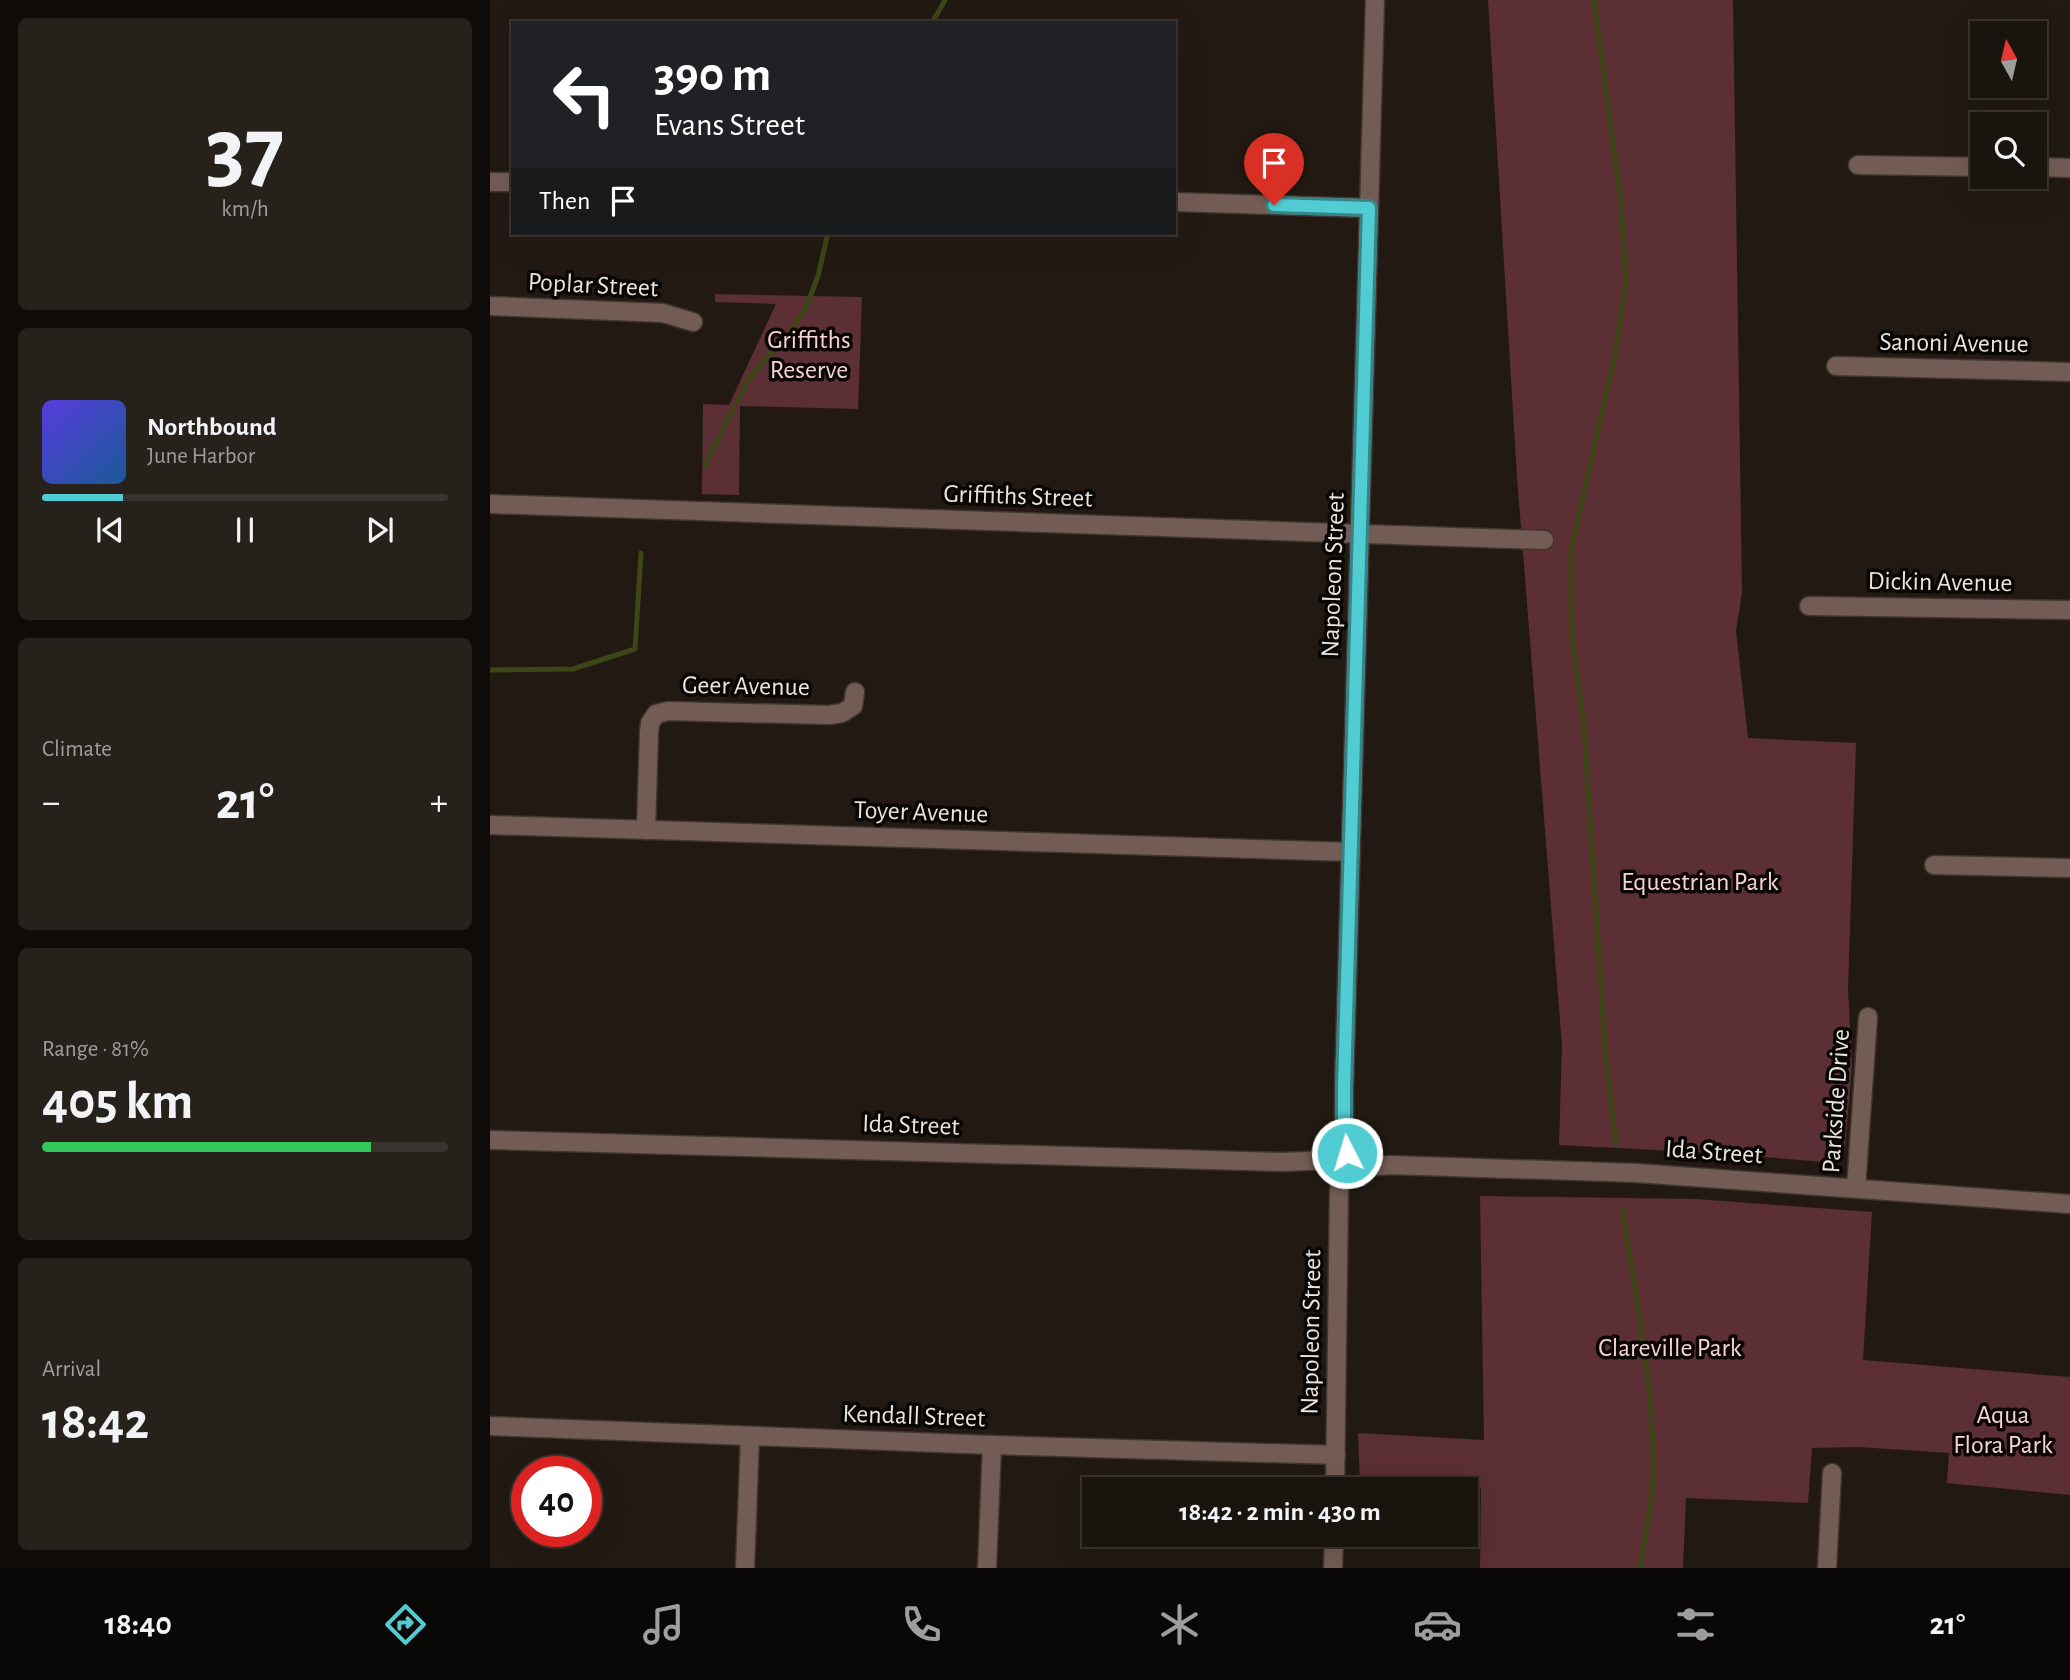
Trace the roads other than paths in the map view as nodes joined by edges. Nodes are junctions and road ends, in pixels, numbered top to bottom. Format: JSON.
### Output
{"nodes":[{"id":1,"x":1375,"y":0,"type":"edge"},
{"id":2,"x":1857,"y":165,"type":"dead end"},
{"id":3,"x":1970,"y":167,"type":"edge"},
{"id":4,"x":2047,"y":167,"type":"edge"},
{"id":5,"x":2070,"y":168,"type":"edge"},
{"id":6,"x":490,"y":182,"type":"edge"},
{"id":7,"x":511,"y":182,"type":"edge"},
{"id":8,"x":1176,"y":202,"type":"edge"},
{"id":9,"x":1369,"y":208,"type":"junction"},
{"id":10,"x":490,"y":306,"type":"edge"},
{"id":11,"x":692,"y":322,"type":"dead end"},
{"id":12,"x":1836,"y":366,"type":"dead end"},
{"id":13,"x":2070,"y":372,"type":"edge"},
{"id":14,"x":490,"y":504,"type":"edge"},
{"id":15,"x":1360,"y":533,"type":"junction"},
{"id":16,"x":1544,"y":540,"type":"dead end"},
{"id":17,"x":1809,"y":606,"type":"dead end"},
{"id":18,"x":2070,"y":610,"type":"edge"},
{"id":19,"x":855,"y":691,"type":"dead end"},
{"id":20,"x":490,"y":825,"type":"edge"},
{"id":21,"x":646,"y":830,"type":"junction"},
{"id":22,"x":1351,"y":852,"type":"junction"},
{"id":23,"x":1934,"y":865,"type":"dead end"},
{"id":24,"x":2070,"y":868,"type":"edge"},
{"id":25,"x":1868,"y":1017,"type":"dead end"},
{"id":26,"x":490,"y":1140,"type":"edge"},
{"id":27,"x":1342,"y":1163,"type":"junction"},
{"id":28,"x":1856,"y":1188,"type":"junction"},
{"id":29,"x":2070,"y":1204,"type":"edge"},
{"id":30,"x":490,"y":1426,"type":"edge"},
{"id":31,"x":750,"y":1436,"type":"junction"},
{"id":32,"x":992,"y":1445,"type":"junction"},
{"id":33,"x":1336,"y":1455,"type":"junction"},
{"id":34,"x":1832,"y":1472,"type":"dead end"},
{"id":35,"x":1335,"y":1477,"type":"edge"},
{"id":36,"x":1334,"y":1547,"type":"edge"},
{"id":37,"x":745,"y":1568,"type":"edge"},
{"id":38,"x":987,"y":1568,"type":"edge"},
{"id":39,"x":1333,"y":1568,"type":"edge"},
{"id":40,"x":1827,"y":1568,"type":"edge"}],
"edges":[{"from":1,"to":9,"type":"street","name":"Napoleon Street"},
{"from":2,"to":3,"type":"street"},
{"from":4,"to":5,"type":"street"},
{"from":6,"to":7,"type":"street"},
{"from":8,"to":9,"type":"street"},
{"from":9,"to":15,"type":"street","name":"Napoleon Street"},
{"from":10,"to":11,"type":"street","name":"Poplar Street"},
{"from":12,"to":13,"type":"street","name":"Sanoni Avenue"},
{"from":14,"to":15,"type":"street","name":"Griffiths Street"},
{"from":15,"to":16,"type":"street","name":"Griffiths Street"},
{"from":15,"to":22,"type":"street","name":"Napoleon Street"},
{"from":17,"to":18,"type":"street","name":"Dickin Avenue"},
{"from":19,"to":21,"type":"street","name":"Geer Avenue"},
{"from":20,"to":21,"type":"street","name":"Toyer Avenue"},
{"from":21,"to":22,"type":"street","name":"Toyer Avenue"},
{"from":22,"to":27,"type":"street","name":"Napoleon Street"},
{"from":23,"to":24,"type":"street"},
{"from":25,"to":28,"type":"street","name":"Parkside Drive"},
{"from":26,"to":27,"type":"street","name":"Ida Street"},
{"from":27,"to":28,"type":"street","name":"Ida Street"},
{"from":27,"to":33,"type":"street","name":"Napoleon Street"},
{"from":28,"to":29,"type":"street","name":"Ida Street"},
{"from":30,"to":31,"type":"street","name":"Kendall Street"},
{"from":31,"to":32,"type":"street","name":"Kendall Street"},
{"from":31,"to":37,"type":"street"},
{"from":32,"to":33,"type":"street","name":"Kendall Street"},
{"from":32,"to":38,"type":"street"},
{"from":33,"to":35,"type":"street","name":"Napoleon Street"},
{"from":34,"to":40,"type":"street"},
{"from":36,"to":39,"type":"street"}]}
